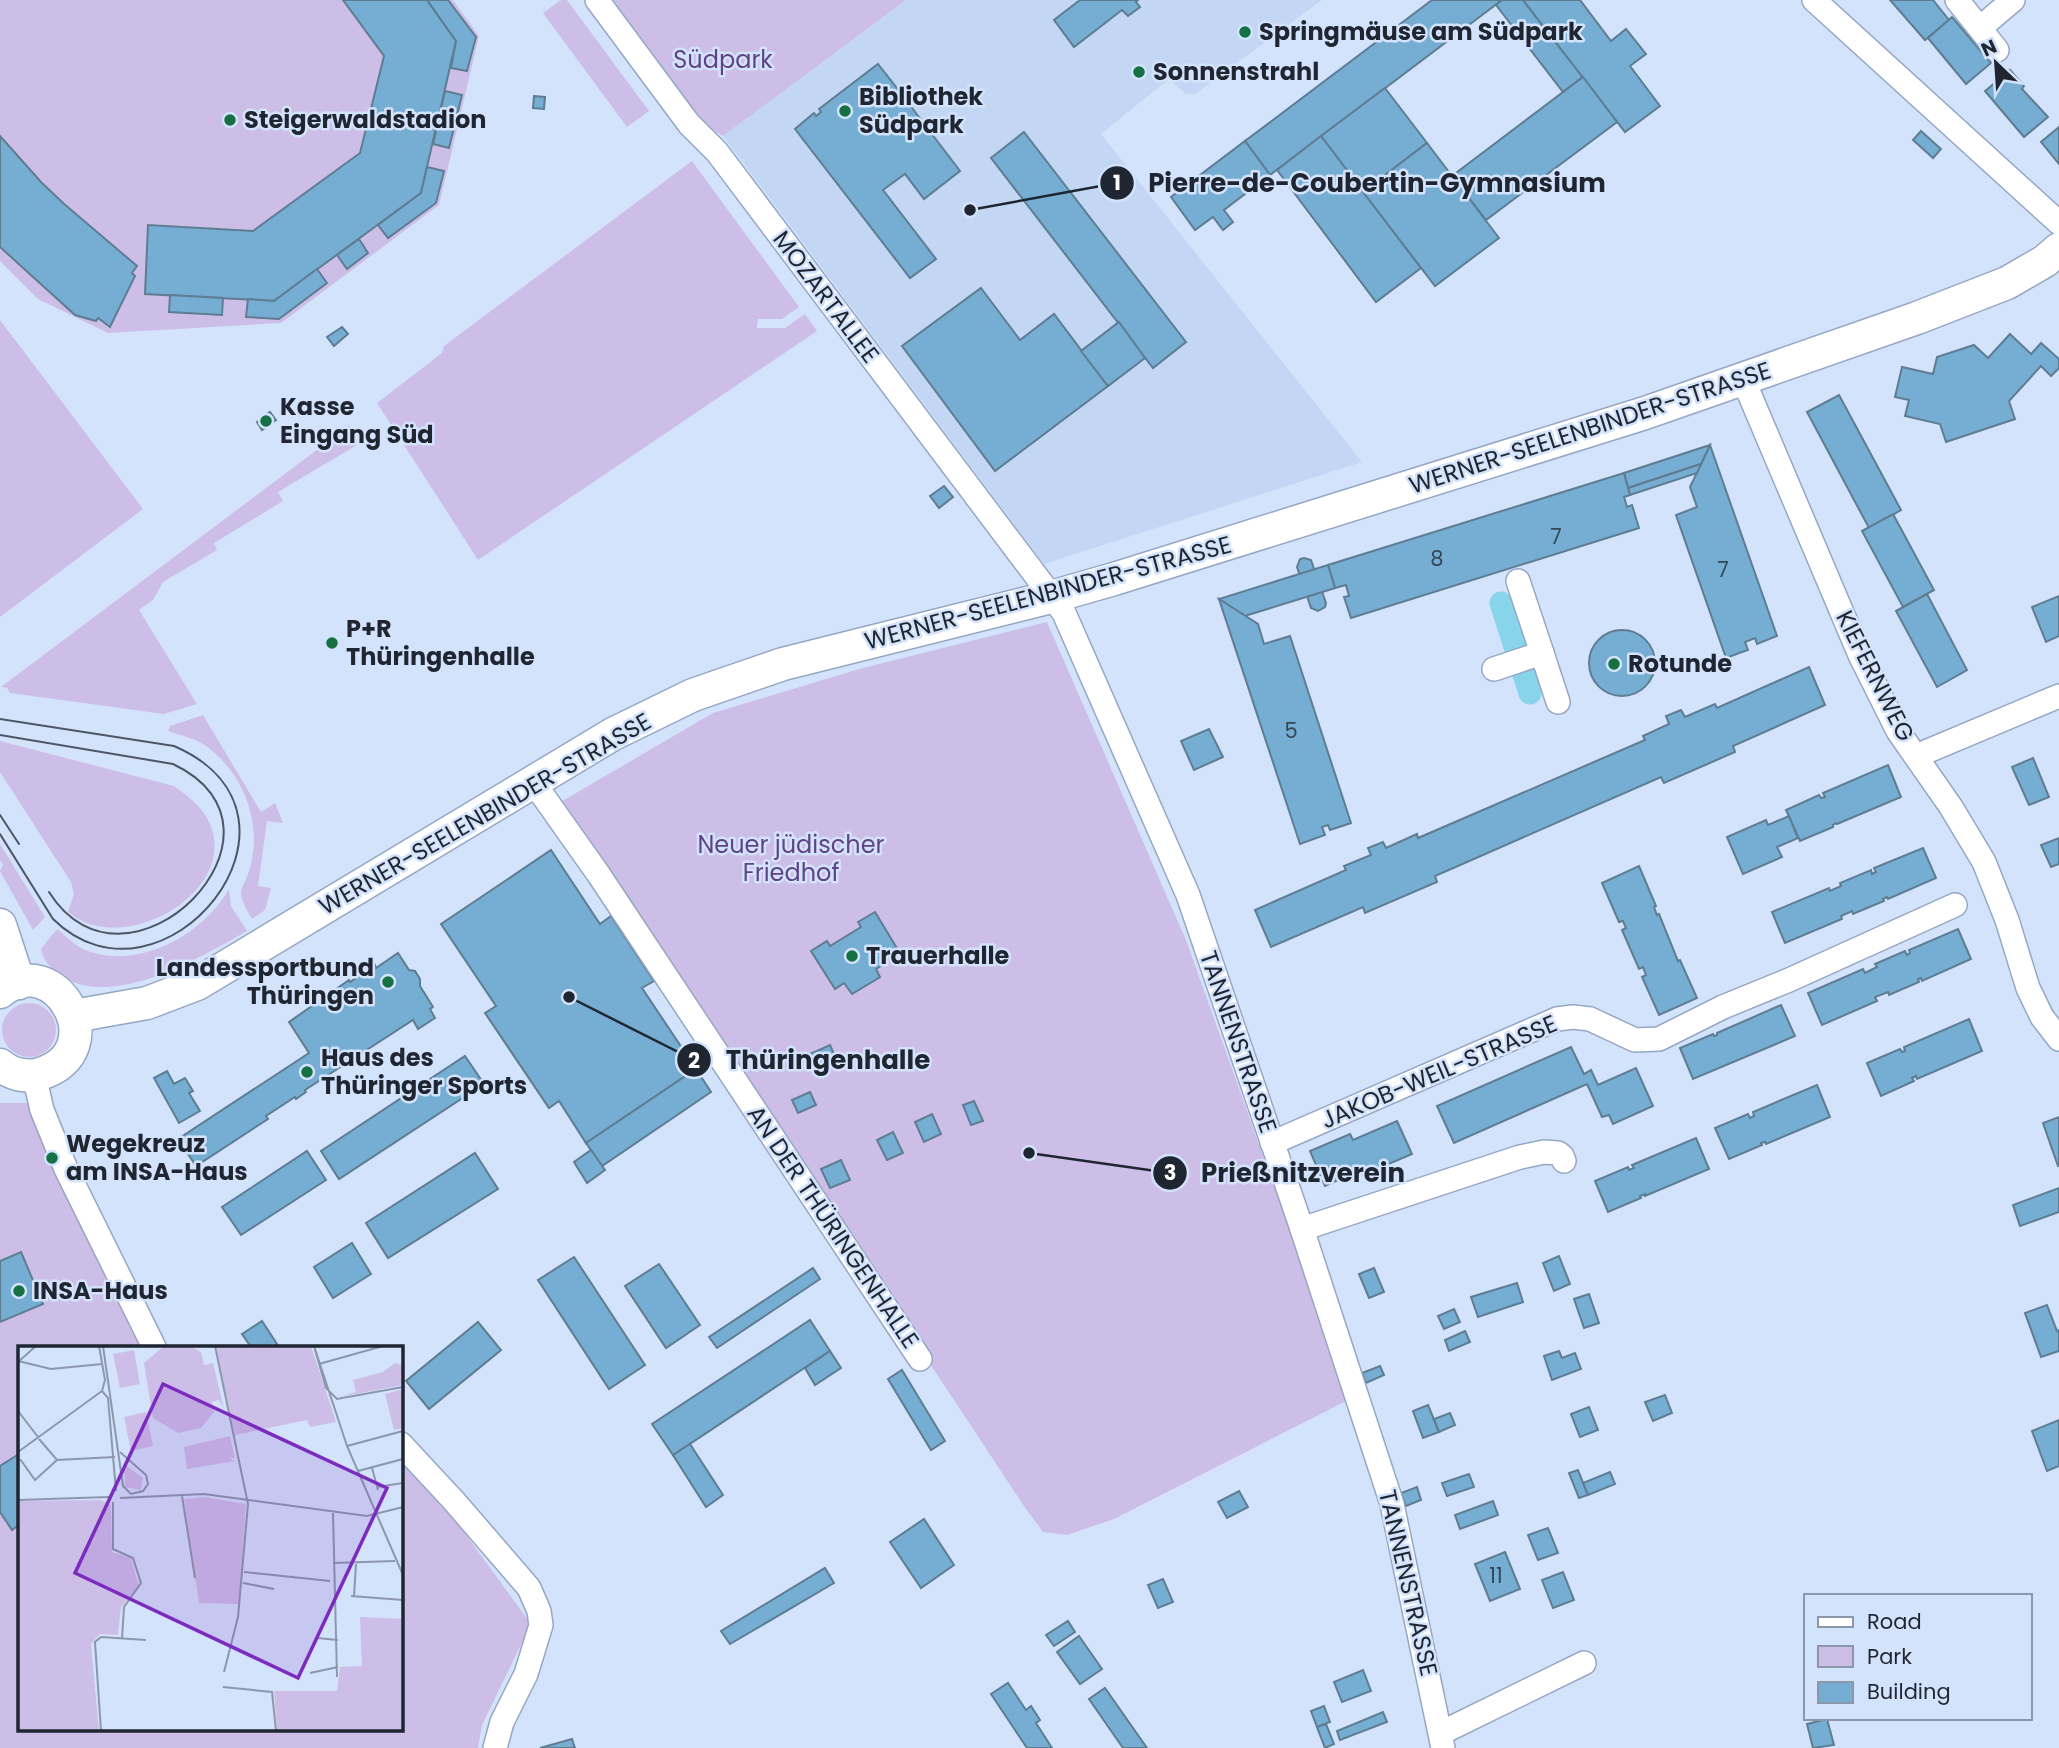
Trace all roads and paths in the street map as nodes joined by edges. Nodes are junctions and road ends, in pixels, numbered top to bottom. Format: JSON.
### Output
{"nodes":[{"id":1,"x":597,"y":0,"type":"edge"},
{"id":2,"x":1814,"y":0,"type":"edge"},
{"id":3,"x":1957,"y":0,"type":"edge"},
{"id":4,"x":2013,"y":0,"type":"edge"},
{"id":5,"x":1980,"y":28,"type":"junction"},
{"id":6,"x":1997,"y":50,"type":"dead end"},
{"id":7,"x":2059,"y":223,"type":"edge"},
{"id":8,"x":2059,"y":249,"type":"edge"},
{"id":9,"x":1743,"y":379,"type":"junction"},
{"id":10,"x":1518,"y":581,"type":"dead end"},
{"id":11,"x":1051,"y":597,"type":"junction"},
{"id":12,"x":1528,"y":658,"type":"junction"},
{"id":13,"x":1494,"y":669,"type":"dead end"},
{"id":14,"x":2059,"y":696,"type":"edge"},
{"id":15,"x":1558,"y":702,"type":"dead end"},
{"id":16,"x":1916,"y":756,"type":"junction"},
{"id":17,"x":534,"y":783,"type":"junction"},
{"id":18,"x":1955,"y":905,"type":"dead end"},
{"id":19,"x":0,"y":925,"type":"edge"},
{"id":20,"x":10,"y":987,"type":"edge"},
{"id":21,"x":74,"y":1016,"type":"junction"},
{"id":22,"x":2059,"y":1039,"type":"edge"},
{"id":23,"x":0,"y":1065,"type":"edge"},
{"id":24,"x":34,"y":1075,"type":"junction"},
{"id":25,"x":1272,"y":1143,"type":"junction"},
{"id":26,"x":1564,"y":1161,"type":"dead end"},
{"id":27,"x":1302,"y":1229,"type":"junction"},
{"id":28,"x":154,"y":1346,"type":"edge"},
{"id":29,"x":920,"y":1359,"type":"dead end"},
{"id":30,"x":402,"y":1445,"type":"edge"},
{"id":31,"x":1584,"y":1663,"type":"dead end"},
{"id":32,"x":1442,"y":1741,"type":"edge"},
{"id":33,"x":495,"y":1748,"type":"edge"}],
"edges":[{"from":1,"to":11,"type":"street","name":"MOZARTALLEE"},
{"from":2,"to":7,"type":"street"},
{"from":3,"to":5,"type":"street"},
{"from":4,"to":5,"type":"street"},
{"from":5,"to":6,"type":"street"},
{"from":8,"to":9,"type":"street","name":"WERNER-SEELENBINDER-STRASSE"},
{"from":9,"to":11,"type":"street","name":"WERNER-SEELENBINDER-STRASSE"},
{"from":9,"to":16,"type":"street","name":"KIEFERNWEG"},
{"from":10,"to":12,"type":"street"},
{"from":11,"to":17,"type":"street","name":"WERNER-SEELENBINDER-STRASSE"},
{"from":11,"to":25,"type":"street","name":"TANNENSTRASSE"},
{"from":12,"to":13,"type":"street"},
{"from":12,"to":15,"type":"street"},
{"from":14,"to":16,"type":"street"},
{"from":16,"to":22,"type":"street","name":"KIEFERNWEG"},
{"from":17,"to":21,"type":"street","name":"WERNER-SEELENBINDER-STRASSE"},
{"from":17,"to":29,"type":"street","name":"AN DER THÜRINGENHALLE"},
{"from":18,"to":25,"type":"street","name":"JAKOB-WEIL-STRASSE"},
{"from":19,"to":20,"type":"street"},
{"from":20,"to":21,"type":"street"},
{"from":21,"to":24,"type":"street"},
{"from":23,"to":24,"type":"street"},
{"from":24,"to":28,"type":"street"},
{"from":25,"to":27,"type":"street","name":"TANNENSTRASSE"},
{"from":26,"to":27,"type":"street"},
{"from":27,"to":32,"type":"street","name":"TANNENSTRASSE"},
{"from":30,"to":33,"type":"street"},
{"from":31,"to":32,"type":"street"}]}
